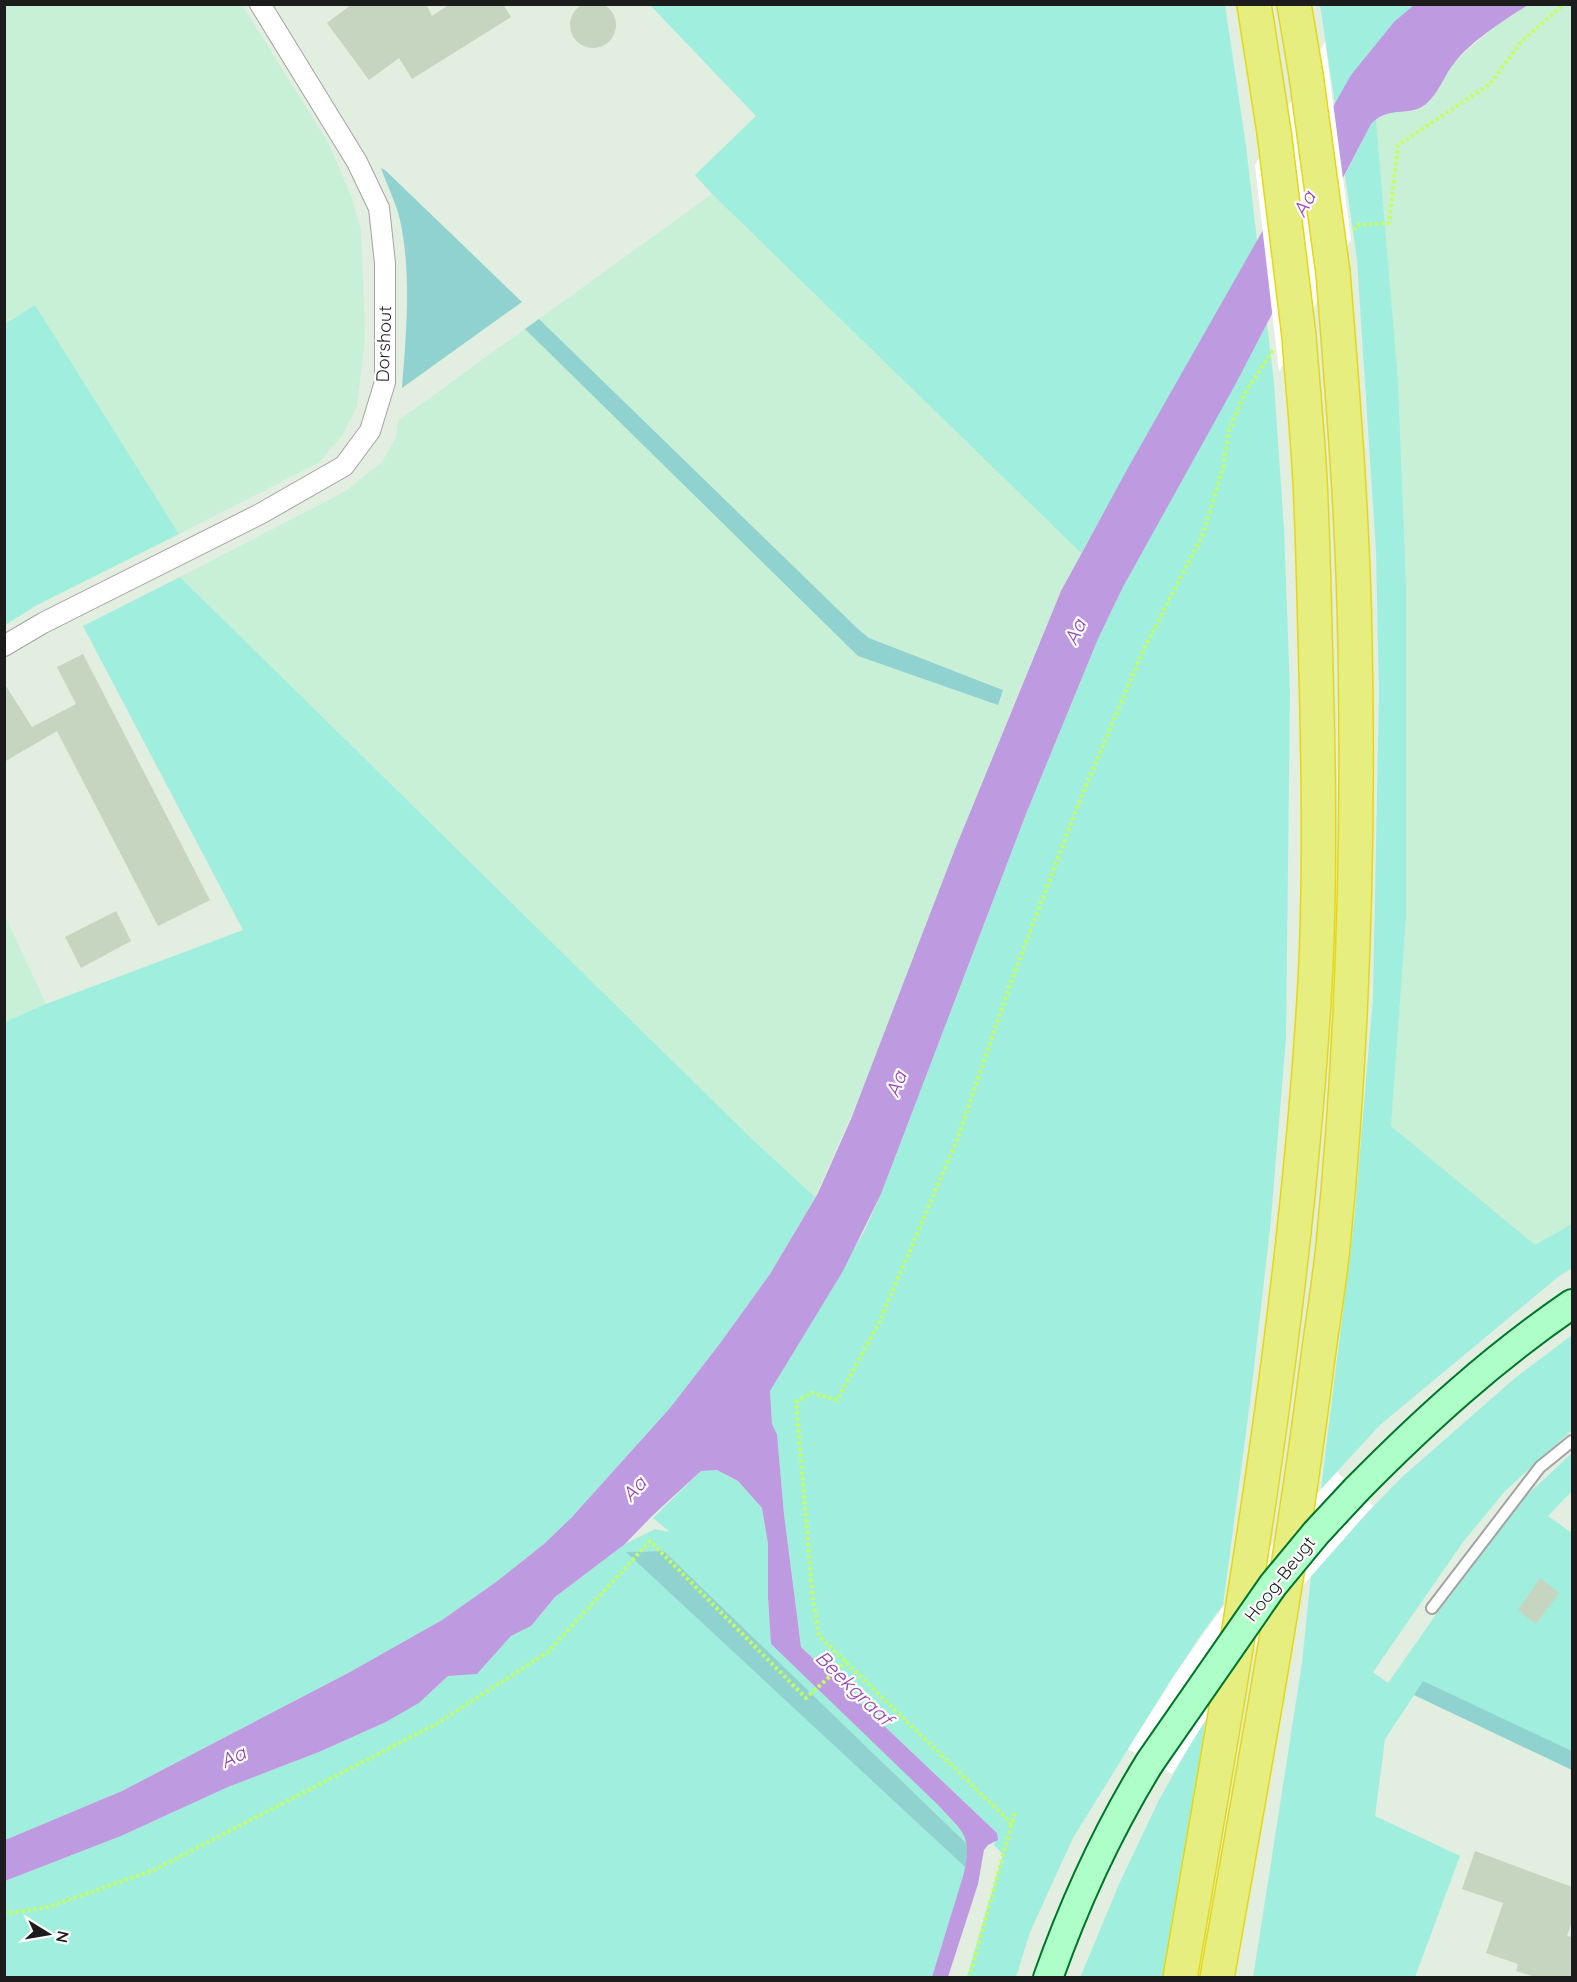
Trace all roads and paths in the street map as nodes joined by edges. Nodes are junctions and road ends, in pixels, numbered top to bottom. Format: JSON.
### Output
{"nodes":[{"id":1,"x":260,"y":4,"type":"edge"},
{"id":2,"x":1254,"y":4,"type":"edge"},
{"id":3,"x":1294,"y":4,"type":"edge"},
{"id":4,"x":1564,"y":4,"type":"edge"},
{"id":5,"x":1350,"y":235,"type":"dead end"},
{"id":6,"x":1288,"y":340,"type":"junction"},
{"id":7,"x":4,"y":646,"type":"edge"},
{"id":8,"x":1572,"y":1304,"type":"edge"},
{"id":9,"x":1572,"y":1441,"type":"edge"},
{"id":10,"x":1432,"y":1608,"type":"dead end"},
{"id":11,"x":846,"y":1662,"type":"junction"},
{"id":12,"x":1015,"y":1812,"type":"dead end"},
{"id":13,"x":1012,"y":1824,"type":"junction"},
{"id":14,"x":4,"y":1914,"type":"edge"},
{"id":15,"x":969,"y":1977,"type":"edge"},
{"id":16,"x":1048,"y":1977,"type":"edge"},
{"id":17,"x":1180,"y":1977,"type":"edge"},
{"id":18,"x":1217,"y":1977,"type":"edge"}],
"edges":[{"from":1,"to":7,"type":"street","name":"Dorshout"},
{"from":2,"to":6,"type":"highway","bridge":true},
{"from":3,"to":18,"type":"highway","bridge":true},
{"from":4,"to":5,"type":"path"},
{"from":6,"to":11,"type":"path"},
{"from":6,"to":17,"type":"highway"},
{"from":8,"to":16,"type":"street","name":"Hoog-Beugt","bridge":true},
{"from":9,"to":10,"type":"lane"},
{"from":11,"to":13,"type":"path"},
{"from":11,"to":14,"type":"path"},
{"from":12,"to":13,"type":"path"},
{"from":13,"to":15,"type":"path"}]}
